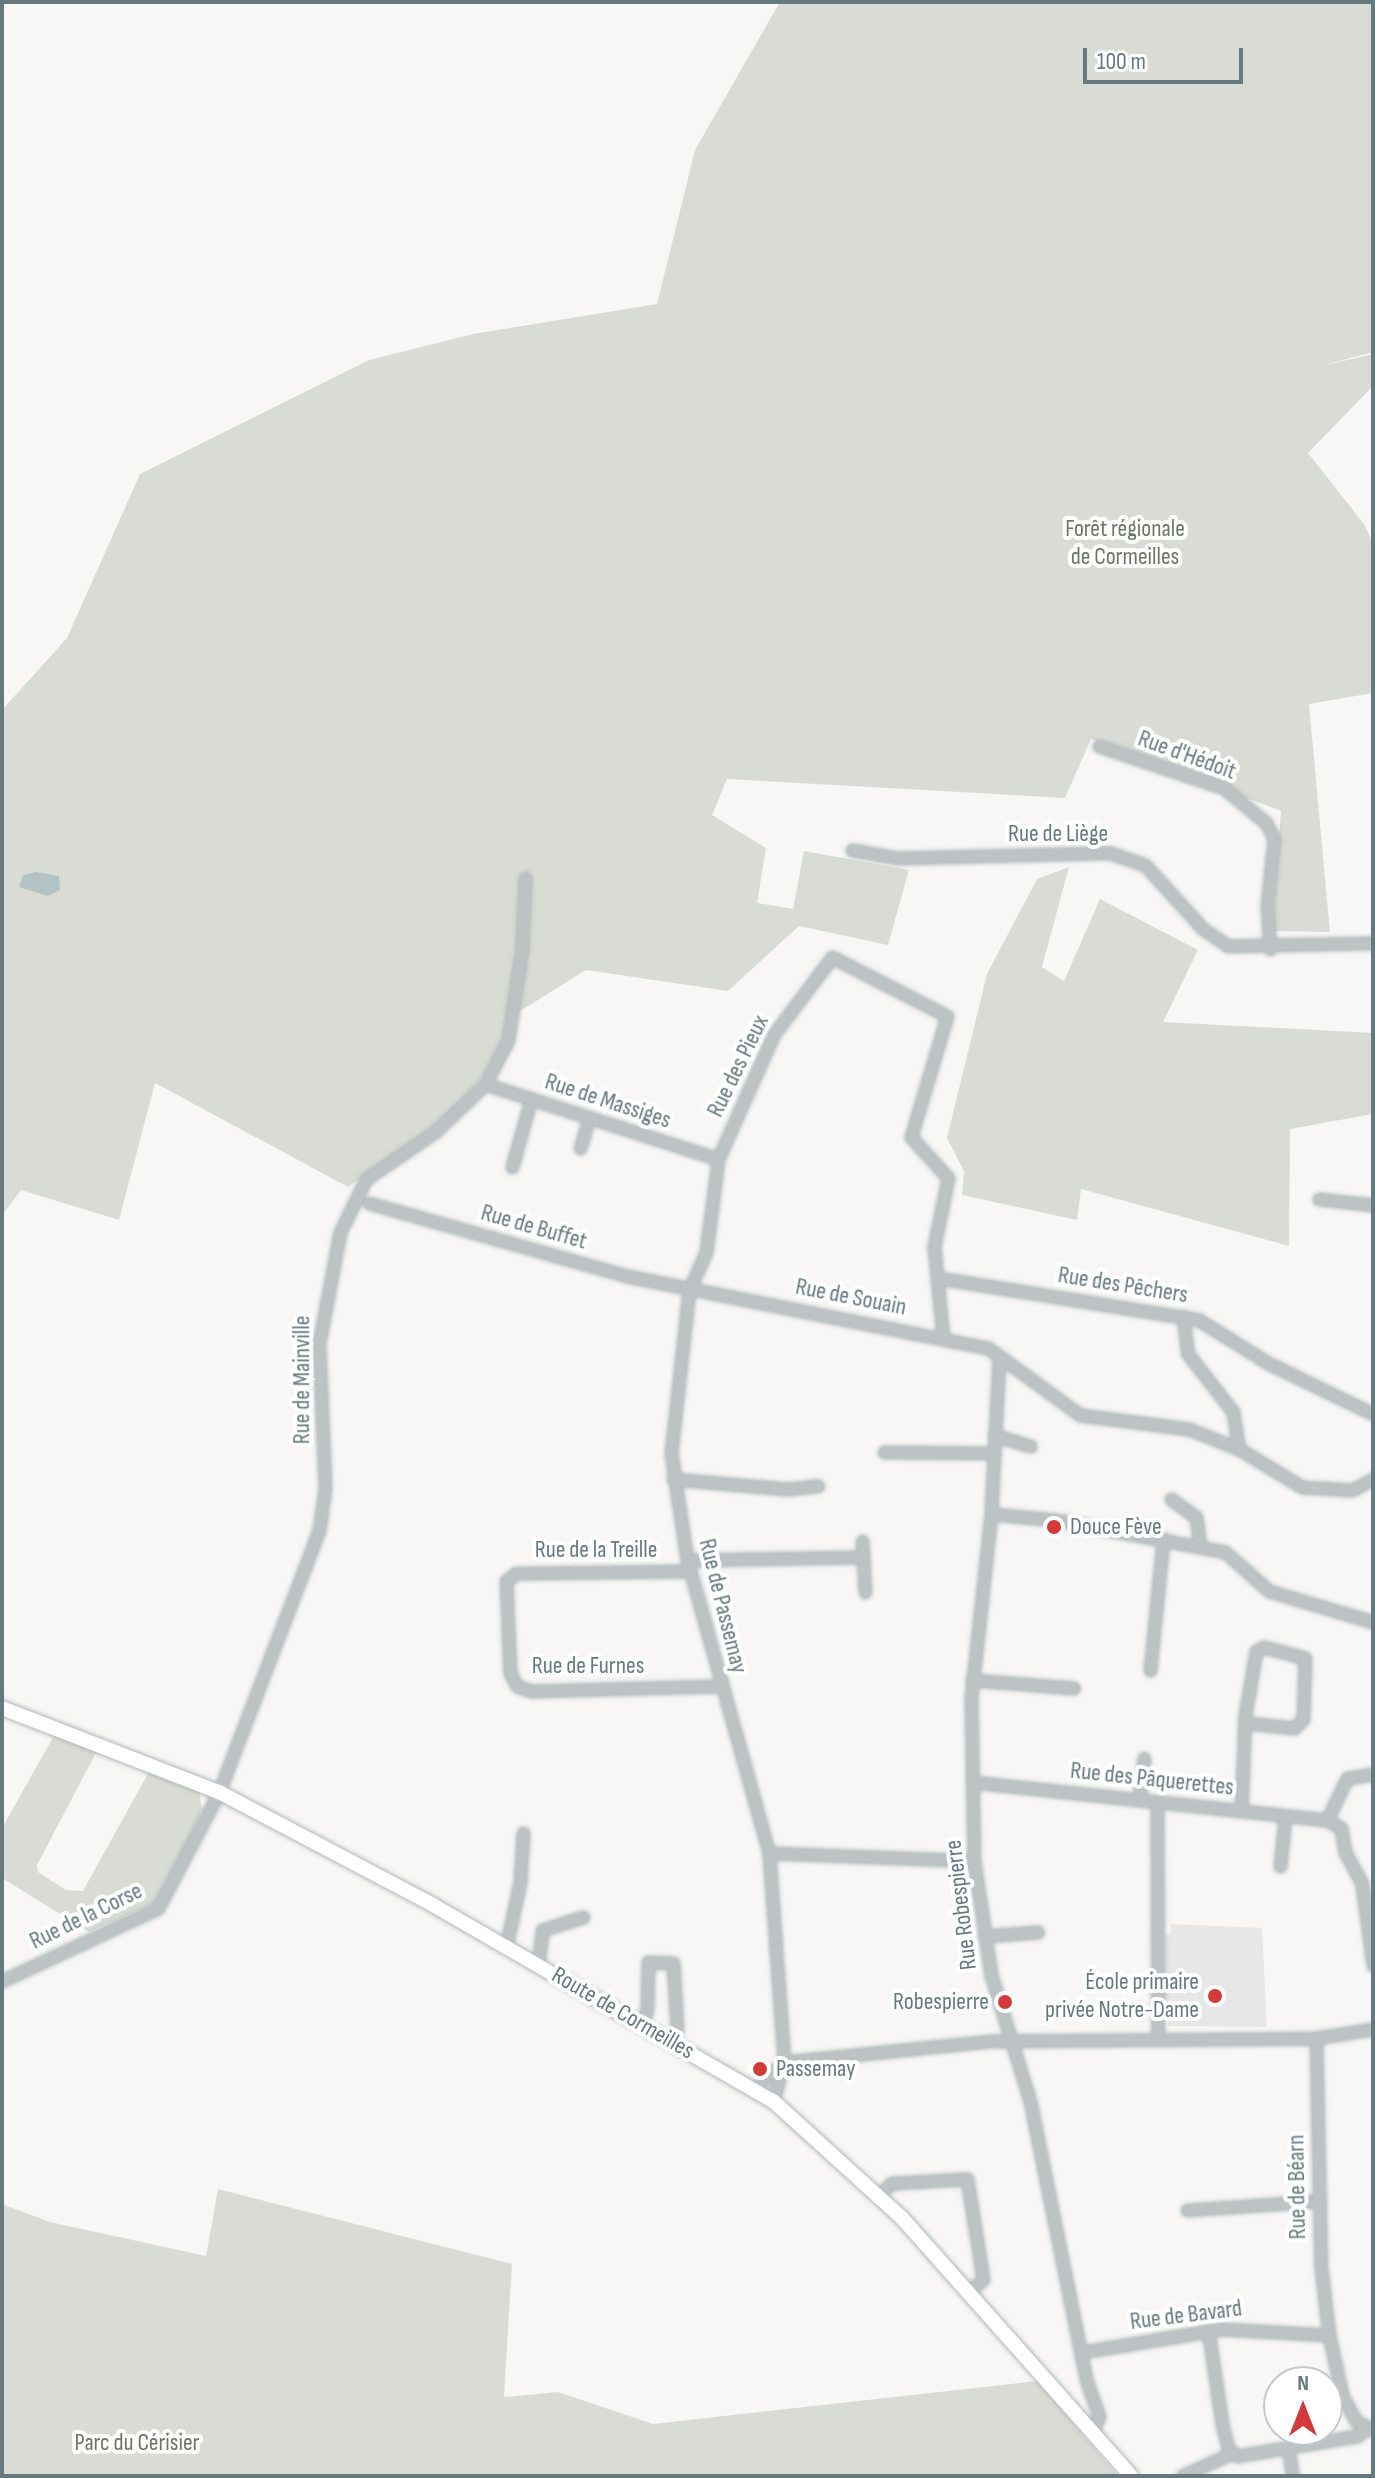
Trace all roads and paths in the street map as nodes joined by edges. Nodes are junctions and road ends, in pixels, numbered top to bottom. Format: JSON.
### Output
{"nodes":[{"id":1,"x":1099,"y":746,"type":"dead end"},
{"id":2,"x":852,"y":850,"type":"dead end"},
{"id":3,"x":525,"y":878,"type":"dead end"},
{"id":4,"x":1373,"y":943,"type":"edge"},
{"id":5,"x":1270,"y":949,"type":"junction"},
{"id":6,"x":485,"y":1084,"type":"junction"},
{"id":7,"x":531,"y":1099,"type":"junction"},
{"id":8,"x":589,"y":1118,"type":"junction"},
{"id":9,"x":580,"y":1148,"type":"dead end"},
{"id":10,"x":718,"y":1159,"type":"junction"},
{"id":11,"x":512,"y":1167,"type":"dead end"},
{"id":12,"x":1319,"y":1199,"type":"dead end"},
{"id":13,"x":369,"y":1203,"type":"dead end"},
{"id":14,"x":1373,"y":1205,"type":"edge"},
{"id":15,"x":938,"y":1278,"type":"junction"},
{"id":16,"x":689,"y":1290,"type":"junction"},
{"id":17,"x":1183,"y":1316,"type":"junction"},
{"id":18,"x":943,"y":1337,"type":"junction"},
{"id":19,"x":999,"y":1359,"type":"junction"},
{"id":20,"x":1373,"y":1414,"type":"edge"},
{"id":21,"x":994,"y":1435,"type":"junction"},
{"id":22,"x":1030,"y":1446,"type":"dead end"},
{"id":23,"x":1239,"y":1449,"type":"junction"},
{"id":24,"x":884,"y":1452,"type":"dead end"},
{"id":25,"x":994,"y":1453,"type":"junction"},
{"id":26,"x":673,"y":1479,"type":"junction"},
{"id":27,"x":1373,"y":1479,"type":"edge"},
{"id":28,"x":818,"y":1486,"type":"dead end"},
{"id":29,"x":1171,"y":1499,"type":"dead end"},
{"id":30,"x":991,"y":1514,"type":"junction"},
{"id":31,"x":1163,"y":1539,"type":"junction"},
{"id":32,"x":862,"y":1541,"type":"dead end"},
{"id":33,"x":1200,"y":1545,"type":"junction"},
{"id":34,"x":863,"y":1557,"type":"junction"},
{"id":35,"x":689,"y":1566,"type":"junction"},
{"id":36,"x":865,"y":1592,"type":"dead end"},
{"id":37,"x":1373,"y":1622,"type":"edge"},
{"id":38,"x":507,"y":1629,"type":"joint"},
{"id":39,"x":1150,"y":1670,"type":"dead end"},
{"id":40,"x":972,"y":1680,"type":"junction"},
{"id":41,"x":719,"y":1686,"type":"junction"},
{"id":42,"x":1074,"y":1688,"type":"dead end"},
{"id":43,"x":2,"y":1708,"type":"edge"},
{"id":44,"x":1247,"y":1723,"type":"junction"},
{"id":45,"x":1144,"y":1758,"type":"dead end"},
{"id":46,"x":1373,"y":1774,"type":"edge"},
{"id":47,"x":972,"y":1782,"type":"junction"},
{"id":48,"x":219,"y":1792,"type":"junction"},
{"id":49,"x":1139,"y":1800,"type":"junction"},
{"id":50,"x":1157,"y":1802,"type":"junction"},
{"id":51,"x":1241,"y":1811,"type":"junction"},
{"id":52,"x":1285,"y":1817,"type":"junction"},
{"id":53,"x":1327,"y":1820,"type":"junction"},
{"id":54,"x":523,"y":1833,"type":"dead end"},
{"id":55,"x":769,"y":1853,"type":"junction"},
{"id":56,"x":974,"y":1861,"type":"junction"},
{"id":57,"x":1280,"y":1866,"type":"dead end"},
{"id":58,"x":583,"y":1917,"type":"dead end"},
{"id":59,"x":1371,"y":1922,"type":"edge"},
{"id":60,"x":1038,"y":1932,"type":"dead end"},
{"id":61,"x":984,"y":1936,"type":"junction"},
{"id":62,"x":506,"y":1947,"type":"junction"},
{"id":63,"x":538,"y":1965,"type":"junction"},
{"id":64,"x":1373,"y":1965,"type":"edge"},
{"id":65,"x":2,"y":1981,"type":"edge"},
{"id":66,"x":641,"y":2023,"type":"junction"},
{"id":67,"x":1373,"y":2029,"type":"edge"},
{"id":68,"x":1158,"y":2037,"type":"junction"},
{"id":69,"x":1316,"y":2038,"type":"junction"},
{"id":70,"x":673,"y":2041,"type":"junction"},
{"id":71,"x":1012,"y":2042,"type":"junction"},
{"id":72,"x":784,"y":2062,"type":"junction"},
{"id":73,"x":753,"y":2089,"type":"junction"},
{"id":74,"x":773,"y":2101,"type":"junction"},
{"id":75,"x":879,"y":2195,"type":"junction"},
{"id":76,"x":1320,"y":2201,"type":"junction"},
{"id":77,"x":1187,"y":2210,"type":"dead end"},
{"id":78,"x":968,"y":2293,"type":"junction"},
{"id":79,"x":1208,"y":2330,"type":"junction"},
{"id":80,"x":1329,"y":2335,"type":"junction"},
{"id":81,"x":1082,"y":2352,"type":"junction"},
{"id":82,"x":1370,"y":2429,"type":"edge"},
{"id":83,"x":1093,"y":2432,"type":"junction"},
{"id":84,"x":1288,"y":2449,"type":"junction"},
{"id":85,"x":1232,"y":2453,"type":"junction"},
{"id":86,"x":1131,"y":2476,"type":"edge"},
{"id":87,"x":1182,"y":2476,"type":"edge"},
{"id":88,"x":1293,"y":2476,"type":"edge"}],
"edges":[{"from":1,"to":5,"type":"street","name":"Rue d'Hédoit"},
{"from":2,"to":5,"type":"street","name":"Rue de Liège"},
{"from":3,"to":6,"type":"street","name":"Rue de Mainville"},
{"from":4,"to":5,"type":"street","name":"Rue de Liège"},
{"from":6,"to":7,"type":"street","name":"Rue de Massiges"},
{"from":6,"to":48,"type":"street","name":"Rue de Mainville"},
{"from":7,"to":8,"type":"street","name":"Rue de Massiges"},
{"from":7,"to":11,"type":"street"},
{"from":8,"to":9,"type":"street"},
{"from":8,"to":10,"type":"street","name":"Rue de Massiges"},
{"from":10,"to":15,"type":"street","name":"Rue des Pieux"},
{"from":10,"to":16,"type":"street","name":"Rue de Passemay"},
{"from":12,"to":14,"type":"street"},
{"from":13,"to":16,"type":"street","name":"Rue de Buffet"},
{"from":15,"to":17,"type":"street","name":"Rue des Pêchers"},
{"from":15,"to":18,"type":"street"},
{"from":16,"to":18,"type":"street","name":"Rue de Souain"},
{"from":16,"to":26,"type":"street","name":"Rue de Passemay"},
{"from":17,"to":20,"type":"street","name":"Rue des Pêchers"},
{"from":17,"to":23,"type":"street"},
{"from":18,"to":19,"type":"street","name":"Rue de Souain"},
{"from":19,"to":21,"type":"street","name":"Rue Robespierre"},
{"from":19,"to":23,"type":"street","name":"Rue de Souain"},
{"from":21,"to":22,"type":"street"},
{"from":21,"to":25,"type":"street","name":"Rue Robespierre"},
{"from":23,"to":27,"type":"street","name":"Rue de Souain"},
{"from":24,"to":25,"type":"street"},
{"from":25,"to":30,"type":"street","name":"Rue Robespierre"},
{"from":26,"to":28,"type":"street"},
{"from":26,"to":35,"type":"street","name":"Rue de Passemay"},
{"from":29,"to":33,"type":"street"},
{"from":30,"to":31,"type":"street"},
{"from":30,"to":40,"type":"street","name":"Rue Robespierre"},
{"from":31,"to":33,"type":"street"},
{"from":31,"to":39,"type":"street"},
{"from":32,"to":34,"type":"street"},
{"from":33,"to":37,"type":"street"},
{"from":34,"to":35,"type":"street"},
{"from":34,"to":36,"type":"street"},
{"from":35,"to":38,"type":"street","name":"Rue de la Treille"},
{"from":35,"to":41,"type":"street","name":"Rue de Passemay"},
{"from":38,"to":41,"type":"street","name":"Rue de Furnes"},
{"from":40,"to":42,"type":"street"},
{"from":40,"to":47,"type":"street","name":"Rue Robespierre"},
{"from":41,"to":55,"type":"street","name":"Rue de Passemay"},
{"from":43,"to":48,"type":"main road","name":"Route de Cormeilles"},
{"from":44,"to":44,"type":"street"},
{"from":44,"to":51,"type":"street"},
{"from":45,"to":49,"type":"street"},
{"from":46,"to":53,"type":"street"},
{"from":47,"to":49,"type":"street","name":"Rue des Pâquerettes"},
{"from":47,"to":56,"type":"street","name":"Rue Robespierre"},
{"from":48,"to":62,"type":"main road","name":"Route de Cormeilles"},
{"from":48,"to":65,"type":"street","name":"Rue de la Corse"},
{"from":49,"to":50,"type":"street","name":"Rue des Pâquerettes"},
{"from":50,"to":51,"type":"street","name":"Rue des Pâquerettes"},
{"from":50,"to":68,"type":"street"},
{"from":51,"to":52,"type":"street","name":"Rue des Pâquerettes"},
{"from":52,"to":53,"type":"street","name":"Rue des Pâquerettes"},
{"from":52,"to":57,"type":"street"},
{"from":53,"to":59,"type":"street"},
{"from":54,"to":62,"type":"street"},
{"from":55,"to":56,"type":"street"},
{"from":55,"to":72,"type":"street","name":"Rue de Passemay"},
{"from":56,"to":61,"type":"street","name":"Rue Robespierre"},
{"from":58,"to":63,"type":"street"},
{"from":59,"to":64,"type":"street"},
{"from":60,"to":61,"type":"street"},
{"from":61,"to":71,"type":"street","name":"Rue Robespierre"},
{"from":62,"to":63,"type":"main road","name":"Route de Cormeilles"},
{"from":63,"to":66,"type":"main road","name":"Route de Cormeilles"},
{"from":66,"to":70,"type":"main road","name":"Route de Cormeilles"},
{"from":66,"to":70,"type":"street"},
{"from":67,"to":69,"type":"street"},
{"from":68,"to":69,"type":"street"},
{"from":68,"to":71,"type":"street"},
{"from":69,"to":76,"type":"street","name":"Rue de Béarn"},
{"from":70,"to":73,"type":"main road","name":"Route de Cormeilles"},
{"from":71,"to":72,"type":"street"},
{"from":71,"to":81,"type":"street","name":"Rue Robespierre"},
{"from":72,"to":73,"type":"street"},
{"from":72,"to":74,"type":"street","name":"Rue de Passemay"},
{"from":73,"to":74,"type":"main road","name":"Route de Cormeilles"},
{"from":74,"to":75,"type":"main road","name":"Route de Cormeilles"},
{"from":75,"to":78,"type":"main road","name":"Route de Cormeilles"},
{"from":75,"to":78,"type":"street"},
{"from":76,"to":77,"type":"street"},
{"from":76,"to":80,"type":"street","name":"Rue de Béarn"},
{"from":78,"to":83,"type":"main road","name":"Route de Cormeilles"},
{"from":79,"to":80,"type":"street","name":"Rue de Bavard"},
{"from":79,"to":81,"type":"street","name":"Rue de Bavard"},
{"from":79,"to":85,"type":"street"},
{"from":80,"to":82,"type":"street"},
{"from":81,"to":83,"type":"street","name":"Rue Robespierre"},
{"from":82,"to":84,"type":"street"},
{"from":83,"to":86,"type":"main road","name":"Route de Cormeilles"},
{"from":84,"to":85,"type":"street"},
{"from":84,"to":88,"type":"street"},
{"from":85,"to":87,"type":"street"}]}
